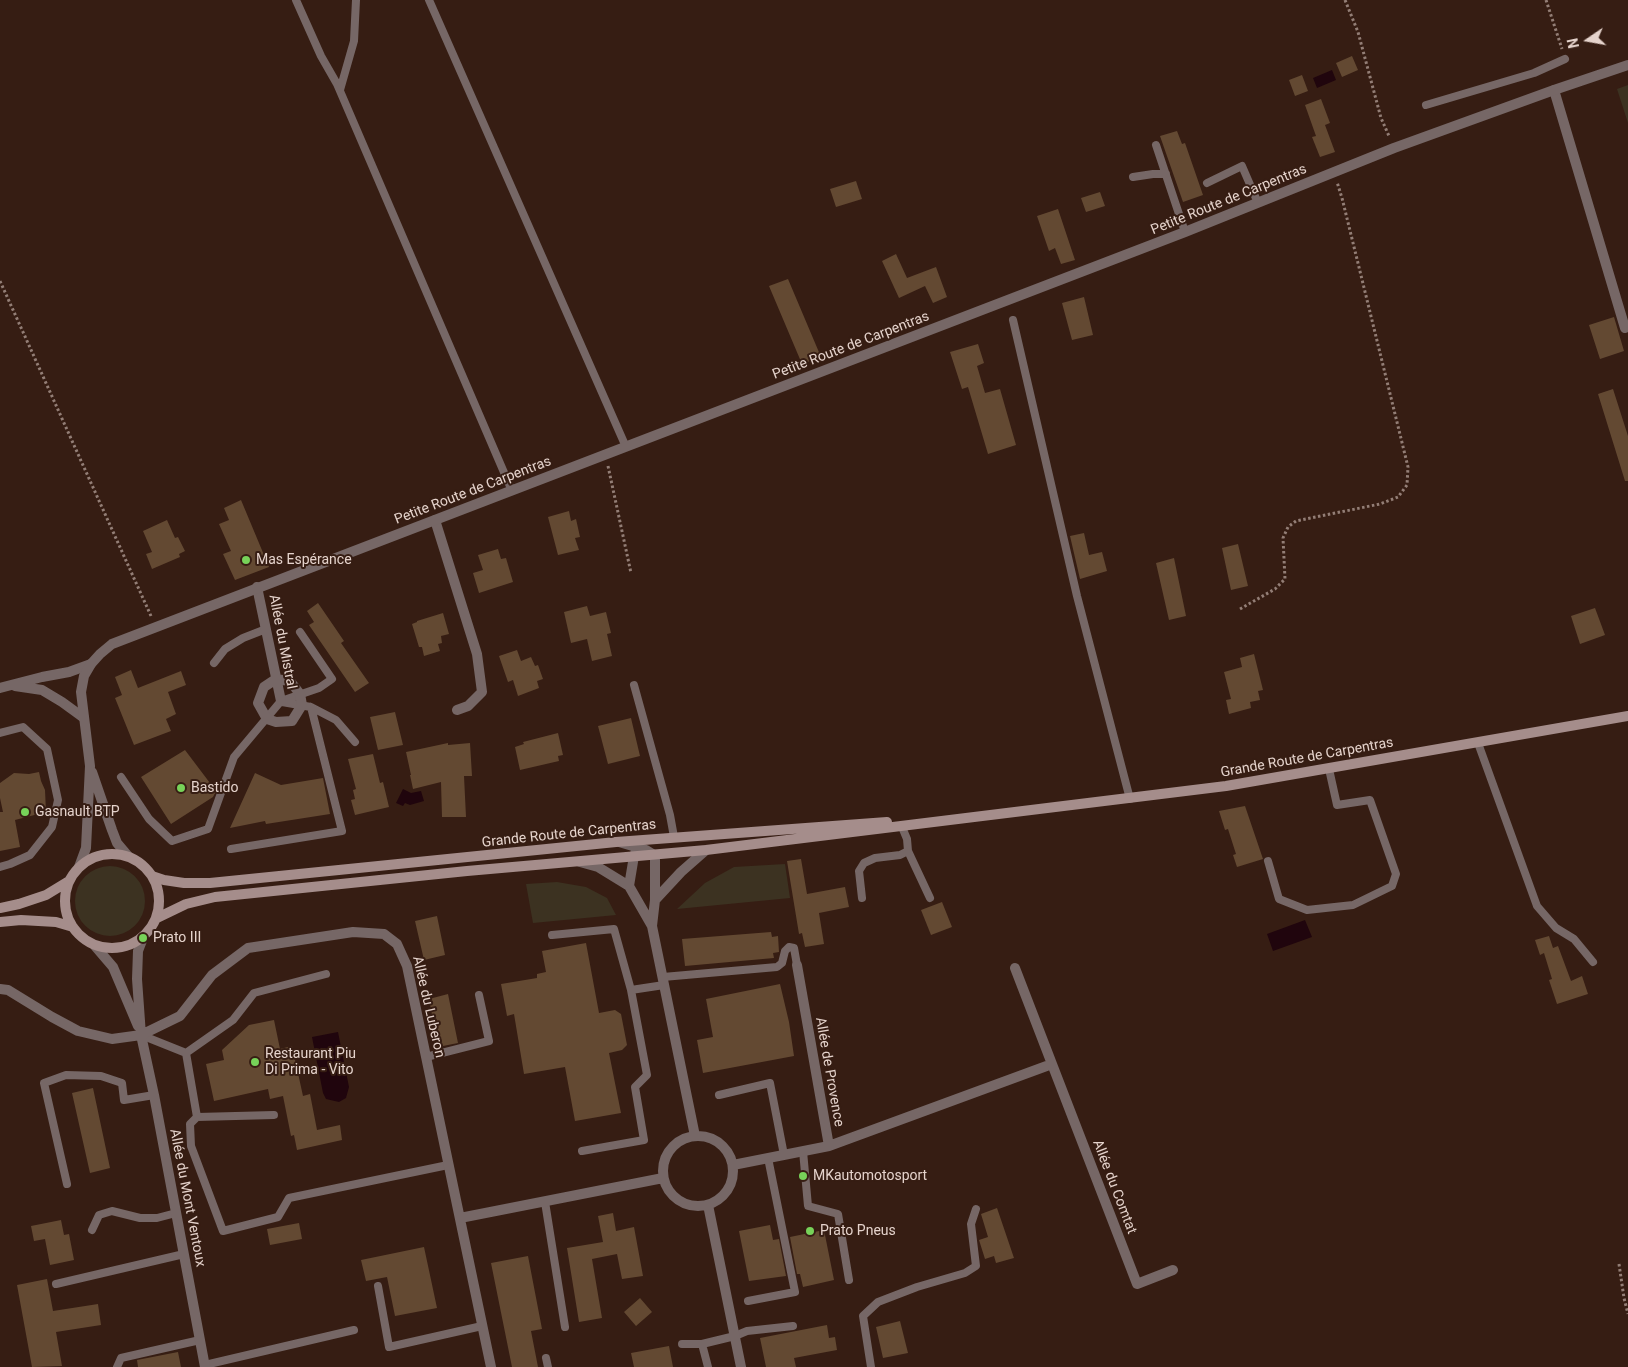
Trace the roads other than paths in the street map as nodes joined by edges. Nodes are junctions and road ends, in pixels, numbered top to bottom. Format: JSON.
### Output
{"nodes":[{"id":1,"x":296,"y":0,"type":"edge"},
{"id":2,"x":356,"y":0,"type":"edge"},
{"id":3,"x":429,"y":0,"type":"edge"},
{"id":4,"x":1565,"y":60,"type":"road end"},
{"id":5,"x":1628,"y":65,"type":"edge"},
{"id":6,"x":340,"y":90,"type":"junction"},
{"id":7,"x":1554,"y":90,"type":"junction"},
{"id":8,"x":1426,"y":105,"type":"dead end"},
{"id":9,"x":1156,"y":145,"type":"dead end"},
{"id":10,"x":1166,"y":174,"type":"junction"},
{"id":11,"x":1133,"y":177,"type":"dead end"},
{"id":12,"x":1207,"y":183,"type":"dead end"},
{"id":13,"x":1258,"y":203,"type":"junction"},
{"id":14,"x":1185,"y":232,"type":"junction"},
{"id":15,"x":1013,"y":320,"type":"dead end"},
{"id":16,"x":1625,"y":328,"type":"dead end"},
{"id":17,"x":626,"y":447,"type":"junction"},
{"id":18,"x":512,"y":491,"type":"junction"},
{"id":19,"x":435,"y":520,"type":"junction"},
{"id":20,"x":258,"y":587,"type":"junction"},
{"id":21,"x":266,"y":629,"type":"junction"},
{"id":22,"x":300,"y":632,"type":"dead end"},
{"id":23,"x":214,"y":663,"type":"dead end"},
{"id":24,"x":91,"y":664,"type":"junction"},
{"id":25,"x":276,"y":679,"type":"junction"},
{"id":26,"x":634,"y":685,"type":"dead end"},
{"id":27,"x":5,"y":686,"type":"edge"},
{"id":28,"x":280,"y":701,"type":"junction"},
{"id":29,"x":304,"y":702,"type":"junction"},
{"id":30,"x":457,"y":710,"type":"dead end"},
{"id":31,"x":1628,"y":716,"type":"edge"},
{"id":32,"x":84,"y":718,"type":"junction"},
{"id":33,"x":266,"y":719,"type":"junction"},
{"id":34,"x":0,"y":733,"type":"edge"},
{"id":35,"x":355,"y":742,"type":"dead end"},
{"id":36,"x":1478,"y":743,"type":"junction"},
{"id":37,"x":90,"y":766,"type":"junction"},
{"id":38,"x":1329,"y":769,"type":"junction"},
{"id":39,"x":121,"y":778,"type":"dead end"},
{"id":40,"x":1130,"y":799,"type":"junction"},
{"id":41,"x":989,"y":816,"type":"junction"},
{"id":42,"x":902,"y":827,"type":"junction"},
{"id":43,"x":697,"y":836,"type":"junction"},
{"id":44,"x":674,"y":837,"type":"junction"},
{"id":45,"x":616,"y":842,"type":"junction"},
{"id":46,"x":231,"y":849,"type":"dead end"},
{"id":47,"x":706,"y":850,"type":"junction"},
{"id":48,"x":908,"y":850,"type":"junction"},
{"id":49,"x":636,"y":852,"type":"junction"},
{"id":50,"x":654,"y":854,"type":"junction"},
{"id":51,"x":128,"y":856,"type":"junction"},
{"id":52,"x":1268,"y":860,"type":"dead end"},
{"id":53,"x":579,"y":861,"type":"junction"},
{"id":54,"x":0,"y":866,"type":"edge"},
{"id":55,"x":79,"y":867,"type":"junction"},
{"id":56,"x":152,"y":876,"type":"junction"},
{"id":57,"x":69,"y":881,"type":"junction"},
{"id":58,"x":630,"y":886,"type":"junction"},
{"id":59,"x":862,"y":898,"type":"dead end"},
{"id":60,"x":930,"y":898,"type":"dead end"},
{"id":61,"x":655,"y":900,"type":"junction"},
{"id":62,"x":0,"y":908,"type":"edge"},
{"id":63,"x":157,"y":918,"type":"junction"},
{"id":64,"x":0,"y":922,"type":"edge"},
{"id":65,"x":652,"y":926,"type":"junction"},
{"id":66,"x":73,"y":927,"type":"junction"},
{"id":67,"x":552,"y":935,"type":"dead end"},
{"id":68,"x":143,"y":938,"type":"junction"},
{"id":69,"x":95,"y":946,"type":"junction"},
{"id":70,"x":1593,"y":962,"type":"dead end"},
{"id":71,"x":797,"y":965,"type":"joint"},
{"id":72,"x":1015,"y":968,"type":"dead end"},
{"id":73,"x":326,"y":974,"type":"dead end"},
{"id":74,"x":663,"y":981,"type":"junction"},
{"id":75,"x":0,"y":989,"type":"edge"},
{"id":76,"x":631,"y":990,"type":"junction"},
{"id":77,"x":479,"y":995,"type":"dead end"},
{"id":78,"x":141,"y":1035,"type":"junction"},
{"id":79,"x":186,"y":1053,"type":"junction"},
{"id":80,"x":426,"y":1057,"type":"junction"},
{"id":81,"x":1052,"y":1064,"type":"junction"},
{"id":82,"x":154,"y":1095,"type":"junction"},
{"id":83,"x":718,"y":1095,"type":"dead end"},
{"id":84,"x":274,"y":1115,"type":"dead end"},
{"id":85,"x":198,"y":1117,"type":"junction"},
{"id":86,"x":695,"y":1136,"type":"junction"},
{"id":87,"x":828,"y":1146,"type":"junction"},
{"id":88,"x":582,"y":1151,"type":"dead end"},
{"id":89,"x":802,"y":1151,"type":"junction"},
{"id":90,"x":784,"y":1154,"type":"junction"},
{"id":91,"x":768,"y":1158,"type":"junction"},
{"id":92,"x":448,"y":1165,"type":"junction"},
{"id":93,"x":732,"y":1165,"type":"junction"},
{"id":94,"x":663,"y":1178,"type":"junction"},
{"id":95,"x":67,"y":1184,"type":"dead end"},
{"id":96,"x":545,"y":1202,"type":"junction"},
{"id":97,"x":708,"y":1205,"type":"junction"},
{"id":98,"x":976,"y":1209,"type":"dead end"},
{"id":99,"x":176,"y":1213,"type":"junction"},
{"id":100,"x":460,"y":1218,"type":"junction"},
{"id":101,"x":92,"y":1230,"type":"dead end"},
{"id":102,"x":184,"y":1254,"type":"junction"},
{"id":103,"x":1173,"y":1270,"type":"dead end"},
{"id":104,"x":849,"y":1280,"type":"dead end"},
{"id":105,"x":56,"y":1284,"type":"dead end"},
{"id":106,"x":378,"y":1286,"type":"dead end"},
{"id":107,"x":748,"y":1301,"type":"dead end"},
{"id":108,"x":482,"y":1326,"type":"junction"},
{"id":109,"x":793,"y":1326,"type":"dead end"},
{"id":110,"x":565,"y":1327,"type":"dead end"},
{"id":111,"x":354,"y":1330,"type":"dead end"},
{"id":112,"x":735,"y":1336,"type":"junction"},
{"id":113,"x":200,"y":1340,"type":"junction"},
{"id":114,"x":682,"y":1344,"type":"dead end"},
{"id":115,"x":702,"y":1344,"type":"junction"},
{"id":116,"x":546,"y":1358,"type":"dead end"},
{"id":117,"x":205,"y":1366,"type":"edge"},
{"id":118,"x":117,"y":1367,"type":"edge"},
{"id":119,"x":491,"y":1367,"type":"edge"},
{"id":120,"x":548,"y":1367,"type":"edge"},
{"id":121,"x":708,"y":1367,"type":"edge"},
{"id":122,"x":741,"y":1367,"type":"edge"},
{"id":123,"x":871,"y":1367,"type":"edge"}],
"edges":[{"from":1,"to":6,"type":"lane"},
{"from":2,"to":6,"type":"lane"},
{"from":3,"to":17,"type":"lane"},
{"from":4,"to":8,"type":"lane"},
{"from":5,"to":7,"type":"street","name":"Petite Route de Carpentras"},
{"from":6,"to":18,"type":"lane"},
{"from":7,"to":13,"type":"street","name":"Petite Route de Carpentras"},
{"from":7,"to":16,"type":"street"},
{"from":9,"to":10,"type":"lane"},
{"from":10,"to":11,"type":"lane"},
{"from":10,"to":14,"type":"lane"},
{"from":12,"to":13,"type":"lane"},
{"from":13,"to":14,"type":"street","name":"Petite Route de Carpentras"},
{"from":14,"to":17,"type":"street","name":"Petite Route de Carpentras"},
{"from":15,"to":40,"type":"lane"},
{"from":17,"to":18,"type":"street","name":"Petite Route de Carpentras"},
{"from":18,"to":19,"type":"street","name":"Petite Route de Carpentras"},
{"from":19,"to":20,"type":"street","name":"Petite Route de Carpentras"},
{"from":19,"to":30,"type":"street"},
{"from":20,"to":21,"type":"street","name":"Allée du Mistral"},
{"from":20,"to":24,"type":"street","name":"Petite Route de Carpentras"},
{"from":21,"to":23,"type":"lane"},
{"from":21,"to":25,"type":"street","name":"Allée du Mistral"},
{"from":22,"to":29,"type":"lane"},
{"from":24,"to":27,"type":"street","name":"Petite Route de Carpentras"},
{"from":24,"to":32,"type":"street","name":"Petite Route de Carpentras"},
{"from":25,"to":28,"type":"street","name":"Allée du Mistral"},
{"from":25,"to":29,"type":"street"},
{"from":25,"to":33,"type":"street"},
{"from":26,"to":44,"type":"lane"},
{"from":27,"to":32,"type":"street","name":"Petite Route de Carpentras"},
{"from":28,"to":29,"type":"lane"},
{"from":28,"to":33,"type":"lane"},
{"from":29,"to":33,"type":"street"},
{"from":29,"to":35,"type":"lane"},
{"from":29,"to":46,"type":"lane"},
{"from":31,"to":36,"type":"main road","name":"Grande Route de Carpentras"},
{"from":32,"to":37,"type":"street","name":"Petite Route de Carpentras"},
{"from":33,"to":39,"type":"lane"},
{"from":34,"to":54,"type":"lane"},
{"from":36,"to":38,"type":"main road","name":"Grande Route de Carpentras"},
{"from":36,"to":70,"type":"lane"},
{"from":37,"to":51,"type":"street","name":"Petite Route de Carpentras"},
{"from":37,"to":55,"type":"street","name":"Petite Route de Carpentras"},
{"from":38,"to":40,"type":"main road","name":"Grande Route de Carpentras"},
{"from":38,"to":52,"type":"lane"},
{"from":40,"to":41,"type":"main road","name":"Grande Route de Carpentras"},
{"from":41,"to":42,"type":"main road","name":"Grande Route de Carpentras"},
{"from":41,"to":43,"type":"main road","name":"Grande Route de Carpentras"},
{"from":42,"to":47,"type":"main road","name":"Grande Route de Carpentras"},
{"from":42,"to":48,"type":"lane"},
{"from":43,"to":44,"type":"main road","name":"Grande Route de Carpentras"},
{"from":43,"to":49,"type":"street"},
{"from":44,"to":45,"type":"main road","name":"Grande Route de Carpentras"},
{"from":45,"to":49,"type":"street"},
{"from":45,"to":56,"type":"main road","name":"Grande Route de Carpentras"},
{"from":47,"to":50,"type":"main road","name":"Grande Route de Carpentras"},
{"from":47,"to":61,"type":"street"},
{"from":48,"to":59,"type":"lane"},
{"from":48,"to":60,"type":"lane"},
{"from":49,"to":50,"type":"main road","name":"Grande Route de Carpentras"},
{"from":49,"to":53,"type":"main road","name":"Grande Route de Carpentras"},
{"from":49,"to":58,"type":"street"},
{"from":50,"to":61,"type":"street"},
{"from":51,"to":55,"type":"main road"},
{"from":51,"to":56,"type":"main road","name":"Grande Route de Carpentras"},
{"from":53,"to":58,"type":"street"},
{"from":53,"to":63,"type":"main road","name":"Grande Route de Carpentras"},
{"from":55,"to":57,"type":"main road"},
{"from":56,"to":63,"type":"main road","name":"Grande Route de Carpentras"},
{"from":57,"to":62,"type":"main road"},
{"from":57,"to":66,"type":"main road"},
{"from":58,"to":65,"type":"street"},
{"from":61,"to":65,"type":"street"},
{"from":63,"to":68,"type":"main road","name":"Grande Route de Carpentras"},
{"from":64,"to":66,"type":"main road"},
{"from":65,"to":74,"type":"street"},
{"from":66,"to":69,"type":"main road"},
{"from":67,"to":76,"type":"lane"},
{"from":68,"to":69,"type":"main road"},
{"from":68,"to":78,"type":"street","name":"Allée du Mont Ventoux"},
{"from":69,"to":78,"type":"street","name":"Allée du Mont Ventoux"},
{"from":71,"to":74,"type":"lane"},
{"from":71,"to":87,"type":"street","name":"Allée de Provence"},
{"from":72,"to":81,"type":"street","name":"Allée du Comtat"},
{"from":73,"to":79,"type":"lane"},
{"from":74,"to":76,"type":"lane"},
{"from":74,"to":86,"type":"street"},
{"from":75,"to":78,"type":"street","name":"Allée du Luberon"},
{"from":76,"to":88,"type":"lane"},
{"from":77,"to":80,"type":"lane"},
{"from":78,"to":79,"type":"lane"},
{"from":78,"to":80,"type":"street","name":"Allée du Luberon"},
{"from":78,"to":82,"type":"street","name":"Allée du Mont Ventoux"},
{"from":79,"to":85,"type":"lane"},
{"from":80,"to":92,"type":"street","name":"Allée du Luberon"},
{"from":81,"to":87,"type":"street"},
{"from":81,"to":103,"type":"street","name":"Allée du Comtat"},
{"from":82,"to":95,"type":"lane"},
{"from":82,"to":99,"type":"street","name":"Allée du Mont Ventoux"},
{"from":83,"to":90,"type":"lane"},
{"from":84,"to":85,"type":"lane"},
{"from":85,"to":92,"type":"lane"},
{"from":86,"to":93,"type":"street"},
{"from":86,"to":94,"type":"street"},
{"from":87,"to":89,"type":"street","name":"Allée de Provence"},
{"from":89,"to":90,"type":"street","name":"Allée de Provence"},
{"from":89,"to":104,"type":"lane"},
{"from":90,"to":91,"type":"street","name":"Allée de Provence"},
{"from":91,"to":93,"type":"street","name":"Allée de Provence"},
{"from":91,"to":107,"type":"lane"},
{"from":92,"to":100,"type":"street","name":"Allée du Luberon"},
{"from":93,"to":97,"type":"street"},
{"from":94,"to":96,"type":"street"},
{"from":94,"to":97,"type":"street"},
{"from":96,"to":100,"type":"street"},
{"from":96,"to":110,"type":"lane"},
{"from":97,"to":112,"type":"street"},
{"from":98,"to":123,"type":"lane"},
{"from":99,"to":101,"type":"lane"},
{"from":99,"to":102,"type":"street","name":"Allée du Mont Ventoux"},
{"from":100,"to":108,"type":"street","name":"Allée du Luberon"},
{"from":102,"to":105,"type":"lane"},
{"from":102,"to":113,"type":"street","name":"Allée du Mont Ventoux"},
{"from":106,"to":108,"type":"lane"},
{"from":108,"to":119,"type":"street","name":"Allée du Luberon"},
{"from":109,"to":112,"type":"lane"},
{"from":111,"to":117,"type":"lane"},
{"from":112,"to":115,"type":"lane"},
{"from":112,"to":122,"type":"street"},
{"from":113,"to":117,"type":"street","name":"Allée du Mont Ventoux"},
{"from":113,"to":118,"type":"lane"},
{"from":114,"to":115,"type":"lane"},
{"from":115,"to":121,"type":"lane"},
{"from":116,"to":120,"type":"lane"}]}
